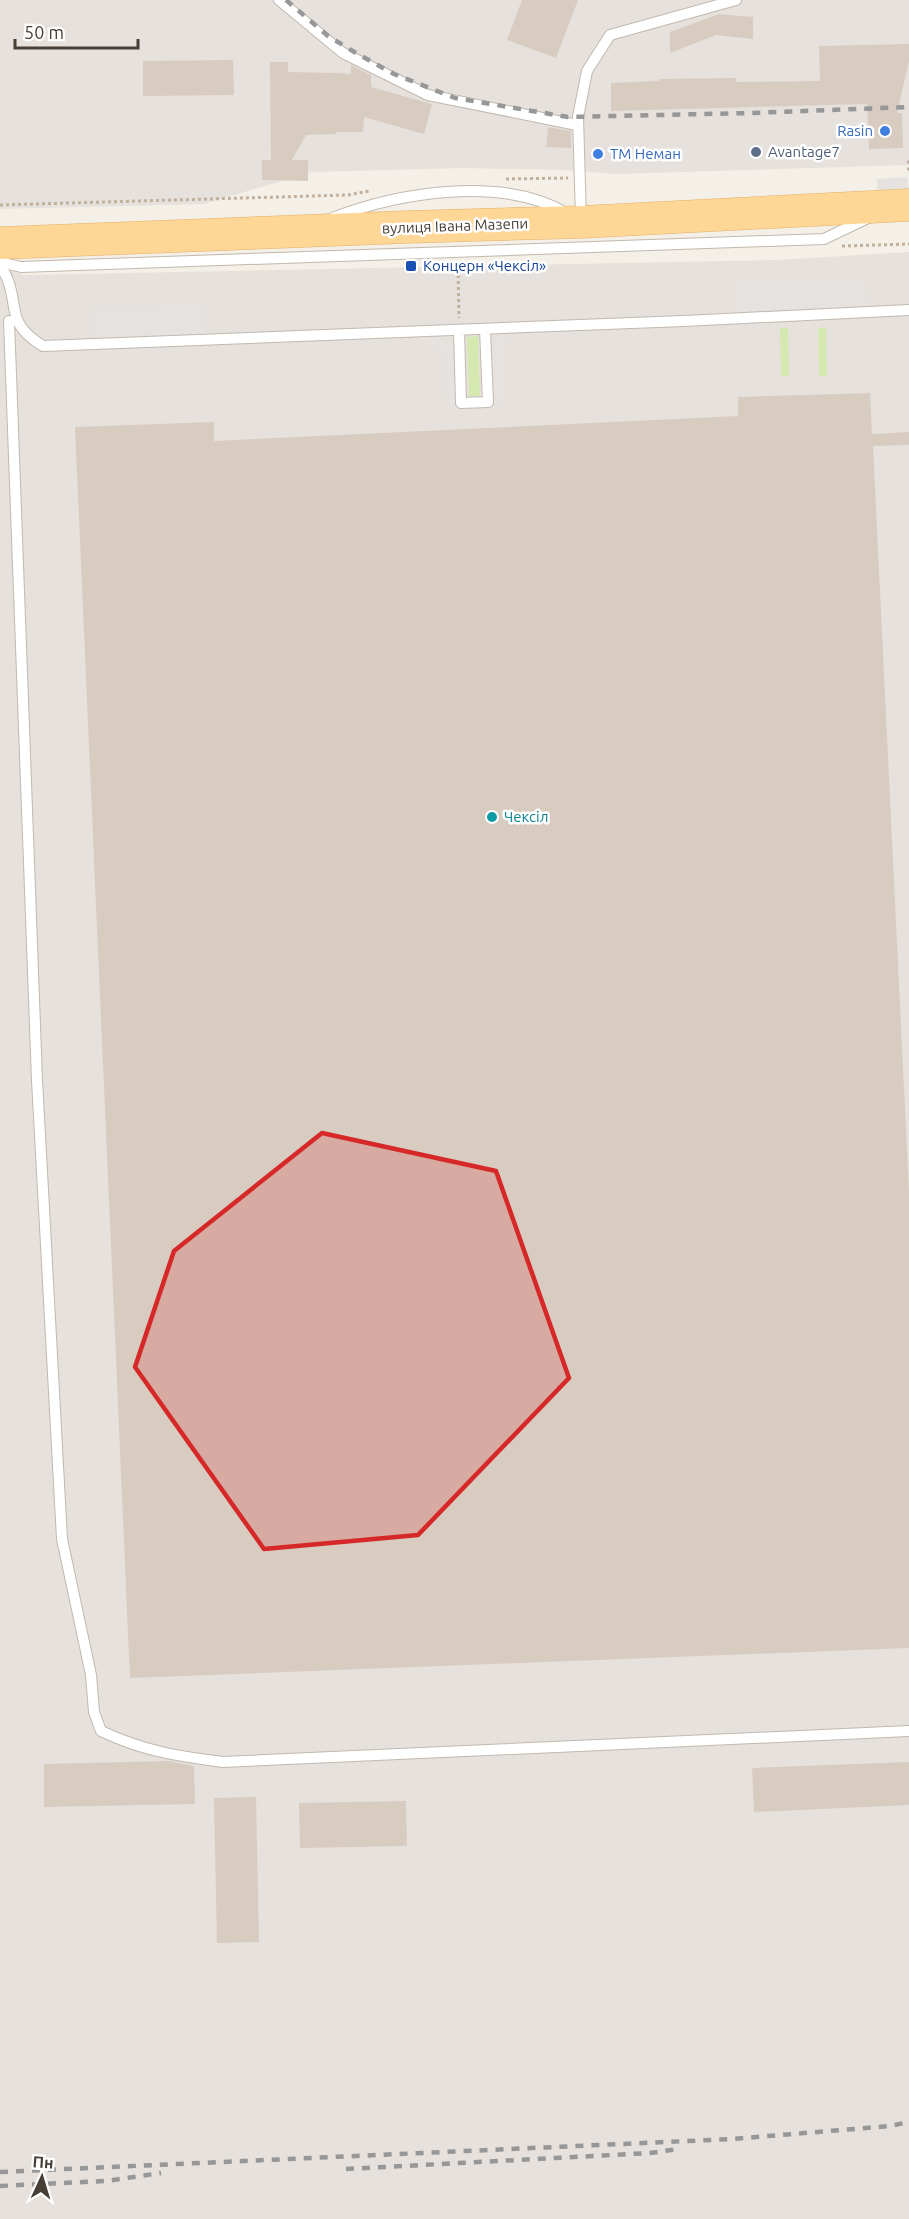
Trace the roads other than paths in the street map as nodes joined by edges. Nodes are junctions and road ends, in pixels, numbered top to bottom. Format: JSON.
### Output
{"nodes":[{"id":1,"x":279,"y":0,"type":"edge"},
{"id":2,"x":736,"y":0,"type":"edge"},
{"id":3,"x":577,"y":125,"type":"junction"},
{"id":4,"x":901,"y":206,"type":"edge"},
{"id":5,"x":582,"y":222,"type":"junction"},
{"id":6,"x":0,"y":243,"type":"edge"},
{"id":7,"x":0,"y":263,"type":"edge"},
{"id":8,"x":21,"y":267,"type":"junction"},
{"id":9,"x":7,"y":280,"type":"junction"},
{"id":10,"x":909,"y":309,"type":"edge"},
{"id":11,"x":6,"y":316,"type":"edge"},
{"id":12,"x":485,"y":329,"type":"junction"},
{"id":13,"x":459,"y":330,"type":"junction"},
{"id":14,"x":909,"y":1731,"type":"edge"}],
"edges":[{"from":1,"to":3,"type":"lane"},
{"from":2,"to":3,"type":"lane"},
{"from":3,"to":5,"type":"lane"},
{"from":4,"to":5,"type":"main road","name":"вулиця Івана Мазепи"},
{"from":4,"to":8,"type":"lane"},
{"from":5,"to":6,"type":"main road","name":"вулиця Івана Мазепи"},
{"from":7,"to":8,"type":"lane"},
{"from":7,"to":9,"type":"lane"},
{"from":8,"to":9,"type":"lane"},
{"from":9,"to":11,"type":"lane"},
{"from":10,"to":12,"type":"lane"},
{"from":11,"to":13,"type":"lane"},
{"from":11,"to":14,"type":"lane"},
{"from":12,"to":13,"type":"lane"},
{"from":12,"to":13,"type":"lane"}]}
